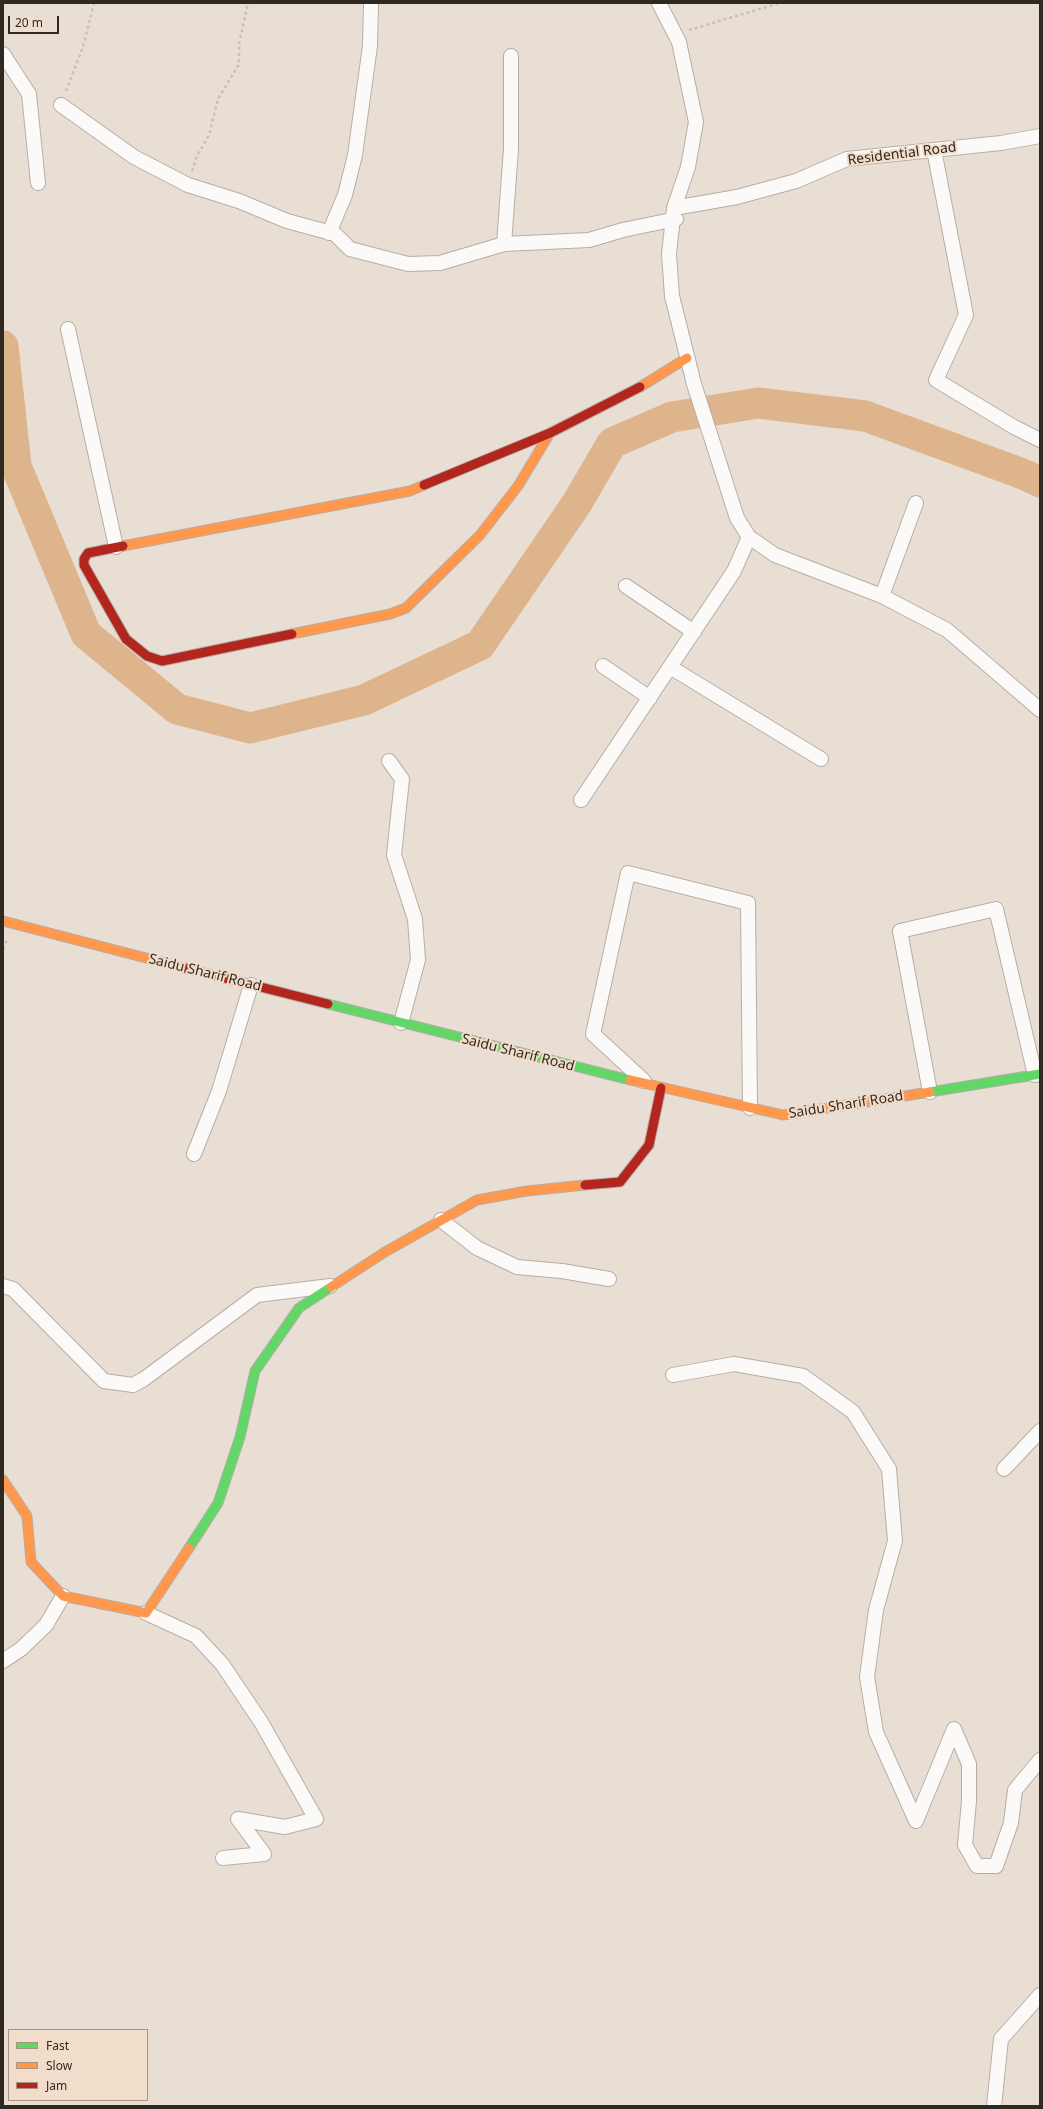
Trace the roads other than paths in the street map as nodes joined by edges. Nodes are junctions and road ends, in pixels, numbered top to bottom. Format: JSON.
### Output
{"nodes":[{"id":1,"x":372,"y":3,"type":"edge"},
{"id":2,"x":658,"y":3,"type":"edge"},
{"id":3,"x":3,"y":54,"type":"edge"},
{"id":4,"x":511,"y":56,"type":"dead end"},
{"id":5,"x":61,"y":105,"type":"road end"},
{"id":6,"x":1040,"y":136,"type":"edge"},
{"id":7,"x":934,"y":150,"type":"junction"},
{"id":8,"x":38,"y":183,"type":"dead end"},
{"id":9,"x":674,"y":216,"type":"junction"},
{"id":10,"x":328,"y":233,"type":"junction"},
{"id":11,"x":504,"y":244,"type":"junction"},
{"id":12,"x":68,"y":329,"type":"dead end"},
{"id":13,"x":687,"y":358,"type":"junction"},
{"id":14,"x":550,"y":433,"type":"junction"},
{"id":15,"x":1040,"y":440,"type":"edge"},
{"id":16,"x":916,"y":503,"type":"dead end"},
{"id":17,"x":749,"y":537,"type":"junction"},
{"id":18,"x":116,"y":547,"type":"junction"},
{"id":19,"x":626,"y":586,"type":"dead end"},
{"id":20,"x":882,"y":596,"type":"junction"},
{"id":21,"x":694,"y":632,"type":"junction"},
{"id":22,"x":603,"y":666,"type":"dead end"},
{"id":23,"x":670,"y":667,"type":"junction"},
{"id":24,"x":650,"y":698,"type":"junction"},
{"id":25,"x":1040,"y":710,"type":"edge"},
{"id":26,"x":822,"y":759,"type":"dead end"},
{"id":27,"x":389,"y":761,"type":"dead end"},
{"id":28,"x":581,"y":800,"type":"dead end"},
{"id":29,"x":3,"y":921,"type":"edge"},
{"id":30,"x":251,"y":985,"type":"junction"},
{"id":31,"x":400,"y":1023,"type":"junction"},
{"id":32,"x":1037,"y":1074,"type":"edge"},
{"id":33,"x":647,"y":1084,"type":"junction"},
{"id":34,"x":661,"y":1088,"type":"junction"},
{"id":35,"x":930,"y":1092,"type":"junction"},
{"id":36,"x":750,"y":1108,"type":"junction"},
{"id":37,"x":194,"y":1154,"type":"dead end"},
{"id":38,"x":441,"y":1220,"type":"junction"},
{"id":39,"x":609,"y":1279,"type":"dead end"},
{"id":40,"x":334,"y":1285,"type":"junction"},
{"id":41,"x":3,"y":1286,"type":"edge"},
{"id":42,"x":673,"y":1375,"type":"dead end"},
{"id":43,"x":1040,"y":1431,"type":"edge"},
{"id":44,"x":1004,"y":1469,"type":"dead end"},
{"id":45,"x":3,"y":1480,"type":"edge"},
{"id":46,"x":63,"y":1596,"type":"junction"},
{"id":47,"x":146,"y":1613,"type":"junction"},
{"id":48,"x":3,"y":1661,"type":"edge"},
{"id":49,"x":1040,"y":1760,"type":"edge"},
{"id":50,"x":223,"y":1858,"type":"dead end"},
{"id":51,"x":1040,"y":1995,"type":"edge"},
{"id":52,"x":994,"y":2106,"type":"edge"}],
"edges":[{"from":1,"to":10,"type":"street"},
{"from":2,"to":9,"type":"street"},
{"from":3,"to":8,"type":"street"},
{"from":4,"to":11,"type":"street"},
{"from":5,"to":10,"type":"street","name":"Residential Road"},
{"from":6,"to":7,"type":"street","name":"Residential Road"},
{"from":7,"to":9,"type":"street","name":"Residential Road"},
{"from":7,"to":15,"type":"street"},
{"from":9,"to":11,"type":"street","name":"Residential Road"},
{"from":9,"to":13,"type":"street"},
{"from":10,"to":11,"type":"street","name":"Residential Road"},
{"from":12,"to":18,"type":"street"},
{"from":13,"to":14,"type":"street"},
{"from":13,"to":17,"type":"street"},
{"from":14,"to":18,"type":"street"},
{"from":14,"to":18,"type":"street"},
{"from":16,"to":20,"type":"street"},
{"from":17,"to":20,"type":"street"},
{"from":17,"to":21,"type":"street"},
{"from":19,"to":21,"type":"street"},
{"from":20,"to":25,"type":"street"},
{"from":21,"to":23,"type":"street"},
{"from":22,"to":24,"type":"street"},
{"from":23,"to":24,"type":"street"},
{"from":23,"to":26,"type":"street"},
{"from":24,"to":28,"type":"street"},
{"from":27,"to":31,"type":"street"},
{"from":29,"to":30,"type":"street","name":"Saidu Sharif Road"},
{"from":30,"to":31,"type":"street","name":"Saidu Sharif Road"},
{"from":30,"to":37,"type":"street"},
{"from":31,"to":33,"type":"street","name":"Saidu Sharif Road"},
{"from":32,"to":35,"type":"street","name":"Saidu Sharif Road"},
{"from":32,"to":35,"type":"street"},
{"from":33,"to":34,"type":"street","name":"Saidu Sharif Road"},
{"from":33,"to":36,"type":"street"},
{"from":34,"to":36,"type":"street","name":"Saidu Sharif Road"},
{"from":34,"to":38,"type":"street"},
{"from":35,"to":36,"type":"street","name":"Saidu Sharif Road"},
{"from":38,"to":39,"type":"street"},
{"from":38,"to":40,"type":"street"},
{"from":40,"to":41,"type":"street"},
{"from":40,"to":47,"type":"street"},
{"from":42,"to":49,"type":"street"},
{"from":43,"to":44,"type":"street"},
{"from":45,"to":46,"type":"street"},
{"from":46,"to":47,"type":"street"},
{"from":46,"to":48,"type":"street"},
{"from":47,"to":50,"type":"street"},
{"from":51,"to":52,"type":"street"}]}
